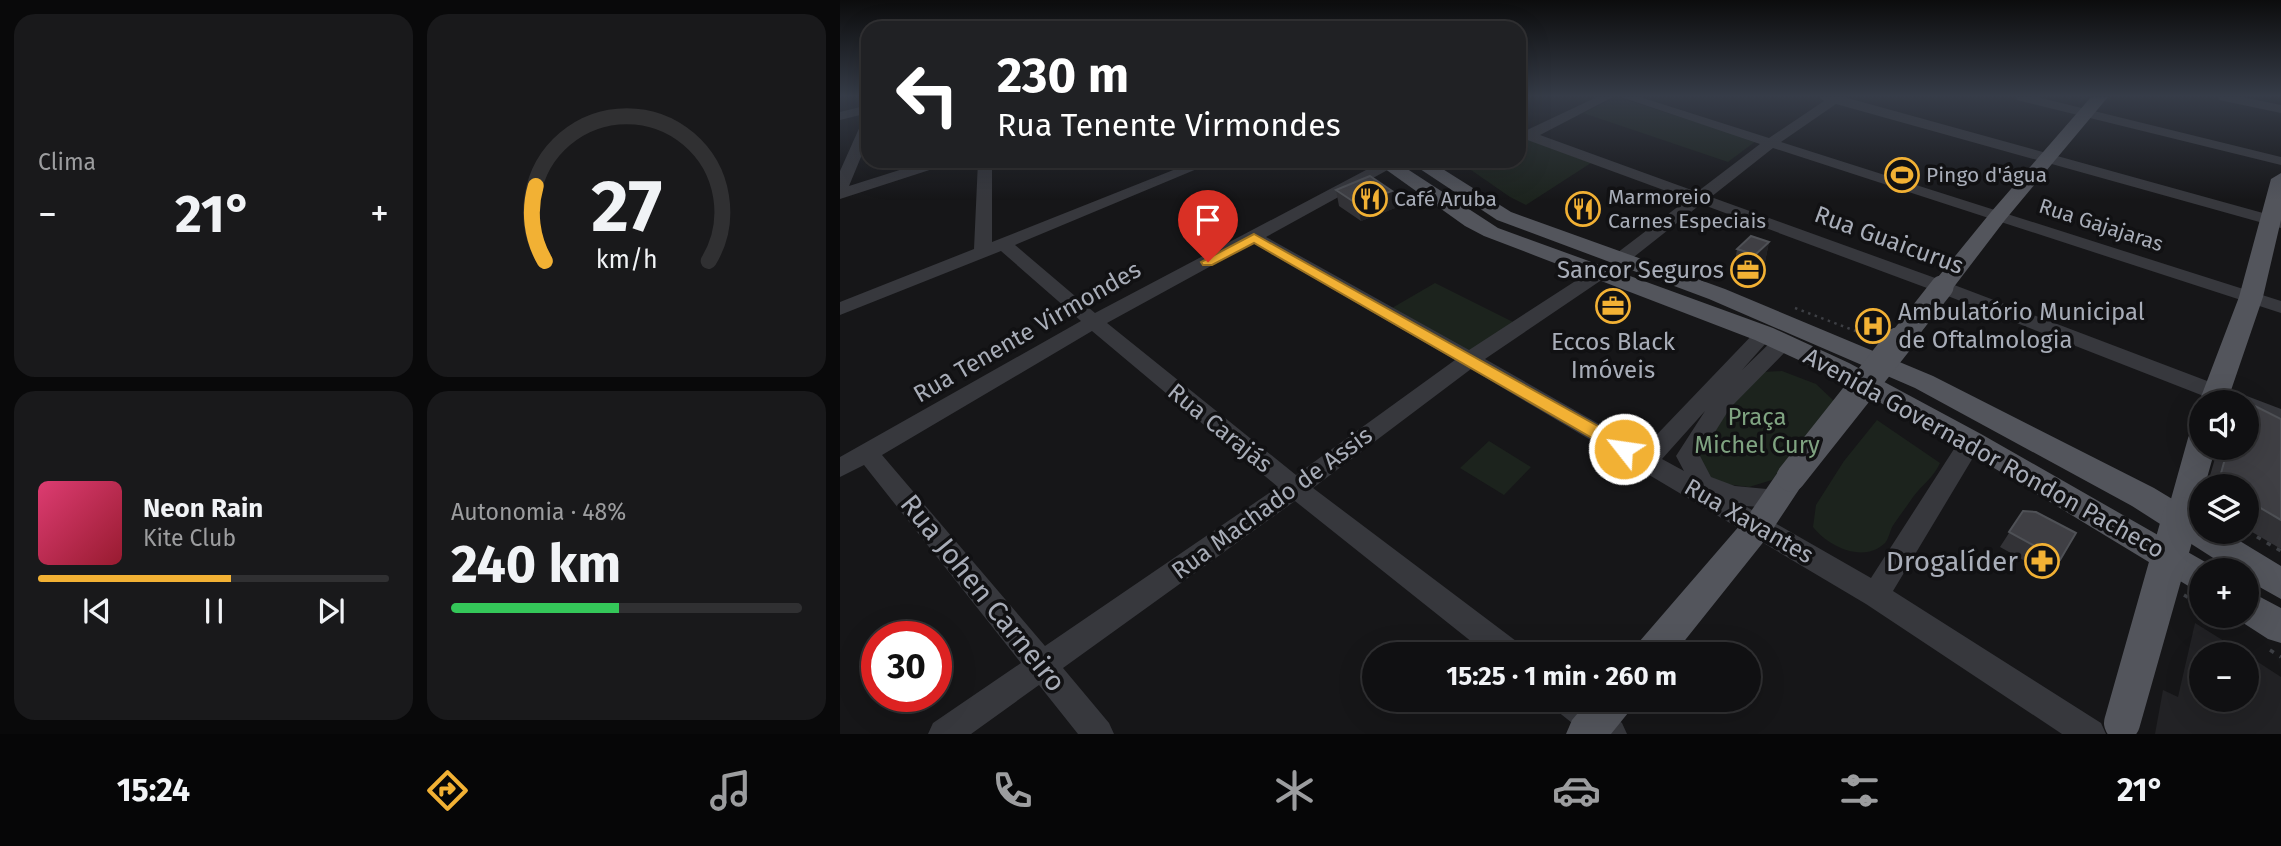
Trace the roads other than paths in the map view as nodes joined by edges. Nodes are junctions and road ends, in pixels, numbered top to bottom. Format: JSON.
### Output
{"nodes":[{"id":1,"x":1737,"y":131,"type":"edge"},
{"id":2,"x":1787,"y":131,"type":"edge"},
{"id":3,"x":1949,"y":131,"type":"edge"},
{"id":4,"x":2071,"y":131,"type":"edge"},
{"id":5,"x":2183,"y":131,"type":"edge"},
{"id":6,"x":1526,"y":135,"type":"edge"},
{"id":7,"x":861,"y":140,"type":"edge"},
{"id":8,"x":1772,"y":142,"type":"junction"},
{"id":9,"x":2046,"y":159,"type":"junction"},
{"id":10,"x":2281,"y":160,"type":"edge"},
{"id":11,"x":921,"y":168,"type":"edge"},
{"id":12,"x":985,"y":168,"type":"edge"},
{"id":13,"x":1192,"y":168,"type":"edge"},
{"id":14,"x":1376,"y":168,"type":"edge"},
{"id":15,"x":1393,"y":168,"type":"edge"},
{"id":16,"x":1428,"y":168,"type":"edge"},
{"id":17,"x":2281,"y":179,"type":"edge"},
{"id":18,"x":840,"y":188,"type":"edge"},
{"id":19,"x":840,"y":194,"type":"edge"},
{"id":20,"x":1697,"y":199,"type":"junction"},
{"id":21,"x":1998,"y":216,"type":"junction"},
{"id":22,"x":2276,"y":222,"type":"edge"},
{"id":23,"x":1254,"y":237,"type":"junction"},
{"id":24,"x":1004,"y":244,"type":"junction"},
{"id":25,"x":983,"y":252,"type":"junction"},
{"id":26,"x":1610,"y":266,"type":"junction"},
{"id":27,"x":1941,"y":287,"type":"junction"},
{"id":28,"x":2251,"y":297,"type":"junction"},
{"id":29,"x":2281,"y":307,"type":"edge"},
{"id":30,"x":840,"y":309,"type":"edge"},
{"id":31,"x":1091,"y":323,"type":"junction"},
{"id":32,"x":1773,"y":338,"type":"junction"},
{"id":33,"x":1470,"y":359,"type":"junction"},
{"id":34,"x":2195,"y":390,"type":"edge"},
{"id":35,"x":2218,"y":390,"type":"edge"},
{"id":36,"x":2259,"y":410,"type":"edge"},
{"id":37,"x":2281,"y":418,"type":"edge"},
{"id":38,"x":1971,"y":441,"type":"junction"},
{"id":39,"x":867,"y":453,"type":"junction"},
{"id":40,"x":2196,"y":460,"type":"edge"},
{"id":41,"x":1646,"y":461,"type":"junction"},
{"id":42,"x":840,"y":468,"type":"edge"},
{"id":43,"x":1785,"y":488,"type":"junction"},
{"id":44,"x":1294,"y":489,"type":"junction"},
{"id":45,"x":1758,"y":526,"type":"junction"},
{"id":46,"x":2189,"y":569,"type":"edge"},
{"id":47,"x":2281,"y":584,"type":"edge"},
{"id":48,"x":1876,"y":595,"type":"junction"},
{"id":49,"x":2259,"y":613,"type":"edge"},
{"id":50,"x":2281,"y":627,"type":"edge"},
{"id":51,"x":1493,"y":642,"type":"edge"},
{"id":52,"x":1662,"y":642,"type":"edge"},
{"id":53,"x":1043,"y":665,"type":"junction"},
{"id":54,"x":2111,"y":730,"type":"edge"},
{"id":55,"x":944,"y":734,"type":"edge"},
{"id":56,"x":1098,"y":734,"type":"edge"}],
"edges":[{"from":1,"to":8,"type":"street","name":"Rua Gajajaras"},
{"from":2,"to":8,"type":"street","name":"Rua Machado de Assis"},
{"from":3,"to":9,"type":"street"},
{"from":4,"to":9,"type":"main road"},
{"from":5,"to":10,"type":"street"},
{"from":6,"to":20,"type":"street","name":"Rua Guaicurus"},
{"from":7,"to":18,"type":"street"},
{"from":8,"to":20,"type":"street","name":"Rua Machado de Assis"},
{"from":8,"to":21,"type":"street","name":"Rua Gajajaras"},
{"from":9,"to":21,"type":"main road"},
{"from":9,"to":22,"type":"street"},
{"from":11,"to":19,"type":"street"},
{"from":12,"to":25,"type":"street"},
{"from":13,"to":24,"type":"street"},
{"from":14,"to":23,"type":"street","name":"Rua Tenente Virmondes"},
{"from":15,"to":26,"type":"main road","name":"Avenida Governador Rondon Pacheco"},
{"from":16,"to":26,"type":"main road","name":"Avenida Governador Rondon Pacheco"},
{"from":17,"to":22,"type":"main road"},
{"from":20,"to":26,"type":"street","name":"Rua Machado de Assis"},
{"from":20,"to":27,"type":"street","name":"Rua Guaicurus"},
{"from":21,"to":27,"type":"main road"},
{"from":21,"to":28,"type":"street","name":"Rua Gajajaras"},
{"from":22,"to":28,"type":"main road"},
{"from":23,"to":31,"type":"street","name":"Rua Tenente Virmondes"},
{"from":23,"to":33,"type":"street","name":"Rua Xavantes"},
{"from":24,"to":25,"type":"street"},
{"from":24,"to":31,"type":"street","name":"Rua Carajás"},
{"from":25,"to":30,"type":"street"},
{"from":26,"to":32,"type":"main road","name":"Avenida Governador Rondon Pacheco"},
{"from":26,"to":33,"type":"street","name":"Rua Machado de Assis"},
{"from":26,"to":47,"type":"main road","name":"Avenida Governador Rondon Pacheco"},
{"from":27,"to":34,"type":"street","name":"Rua Guaicurus"},
{"from":27,"to":43,"type":"main road","bridge":true},
{"from":28,"to":29,"type":"street","name":"Rua Gajajaras"},
{"from":28,"to":35,"type":"main road"},
{"from":31,"to":39,"type":"street","name":"Rua Tenente Virmondes"},
{"from":31,"to":44,"type":"street","name":"Rua Carajás"},
{"from":32,"to":38,"type":"main road","name":"Avenida Governador Rondon Pacheco"},
{"from":32,"to":41,"type":"street"},
{"from":32,"to":43,"type":"street"},
{"from":33,"to":41,"type":"street","name":"Rua Xavantes"},
{"from":33,"to":44,"type":"street","name":"Rua Machado de Assis"},
{"from":36,"to":37,"type":"street"},
{"from":38,"to":46,"type":"main road","name":"Avenida Governador Rondon Pacheco"},
{"from":38,"to":48,"type":"street"},
{"from":39,"to":42,"type":"street","name":"Rua Tenente Virmondes"},
{"from":39,"to":53,"type":"street","name":"Rua Johen Carneiro"},
{"from":40,"to":54,"type":"main road","bridge":true},
{"from":41,"to":45,"type":"street","name":"Rua Xavantes"},
{"from":43,"to":45,"type":"main road"},
{"from":44,"to":51,"type":"street","name":"Rua Carajás"},
{"from":44,"to":53,"type":"street","name":"Rua Machado de Assis"},
{"from":45,"to":48,"type":"street","name":"Rua Xavantes"},
{"from":45,"to":52,"type":"main road"},
{"from":48,"to":54,"type":"street","name":"Rua Xavantes"},
{"from":49,"to":50,"type":"main road"},
{"from":53,"to":55,"type":"street","name":"Rua Machado de Assis"},
{"from":53,"to":56,"type":"street","name":"Rua Johen Carneiro"}]}
